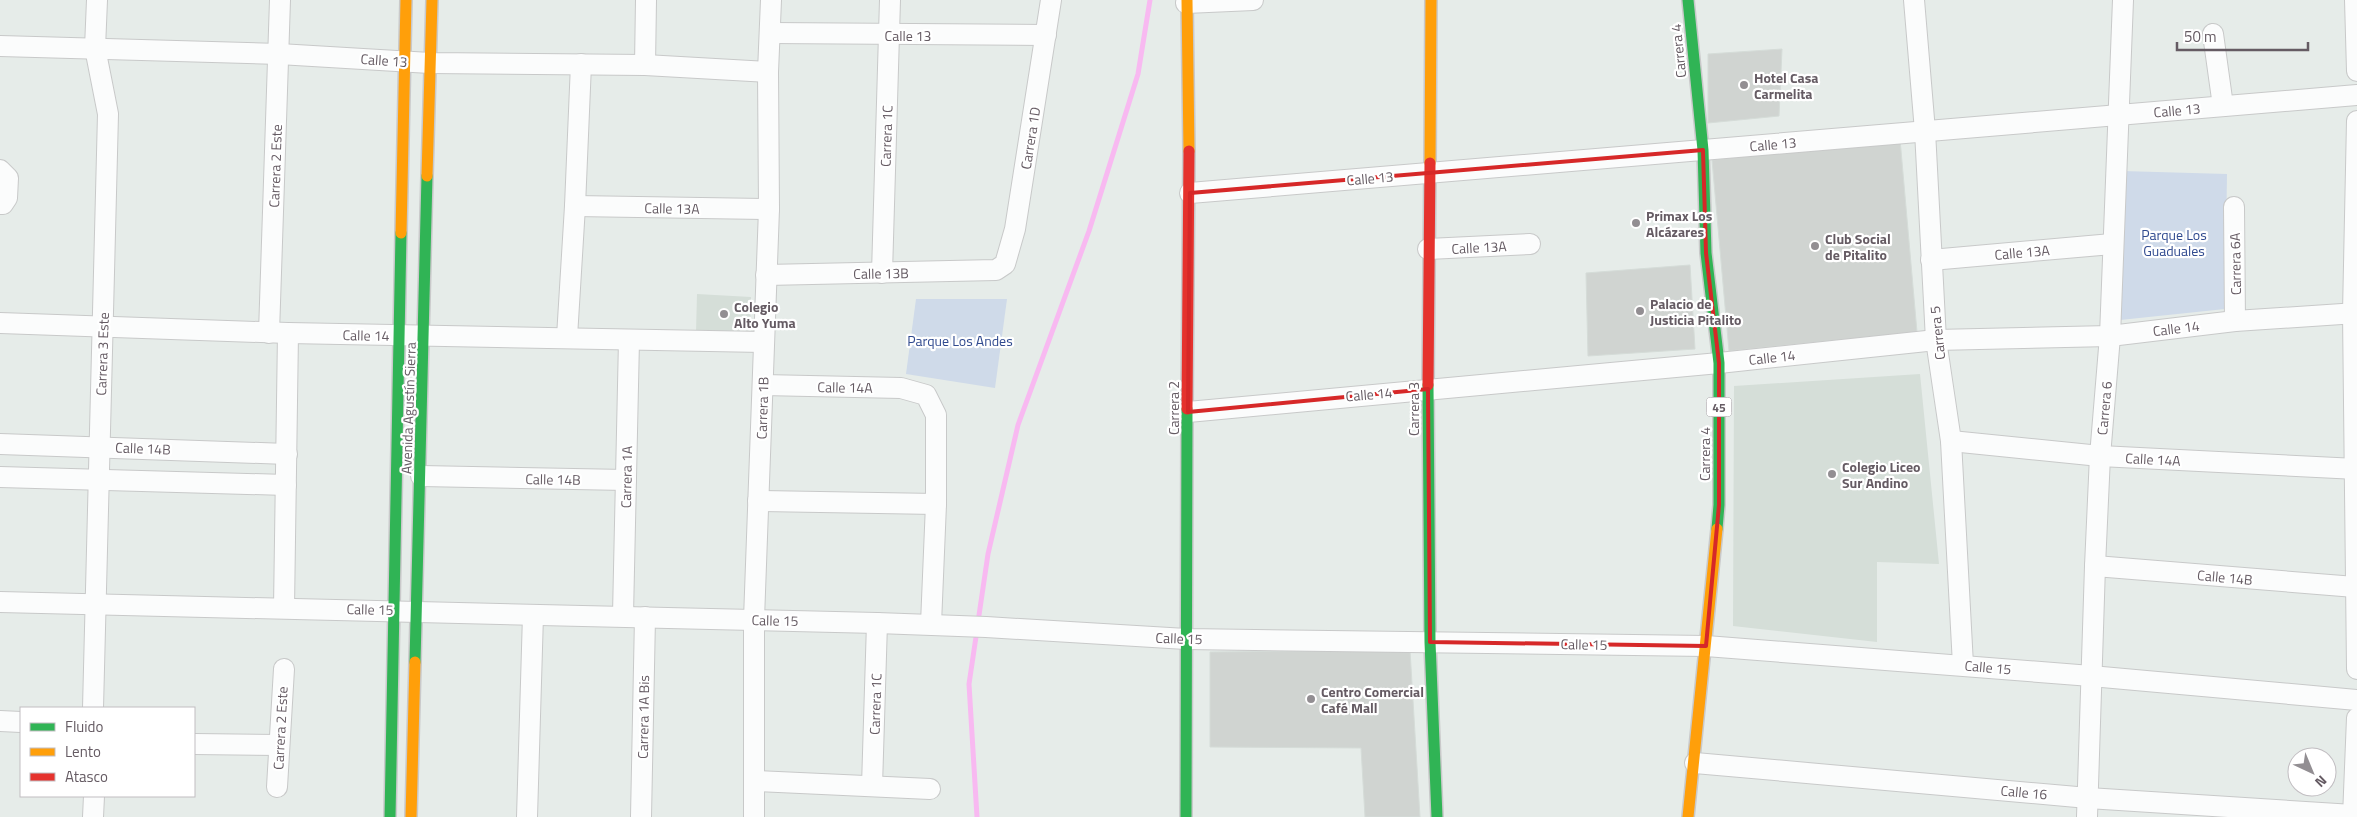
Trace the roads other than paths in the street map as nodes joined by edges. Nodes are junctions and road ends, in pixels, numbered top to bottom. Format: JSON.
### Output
{"nodes":[{"id":1,"x":98,"y":0,"type":"edge"},
{"id":2,"x":280,"y":0,"type":"edge"},
{"id":3,"x":406,"y":0,"type":"edge"},
{"id":4,"x":432,"y":0,"type":"edge"},
{"id":5,"x":646,"y":0,"type":"edge"},
{"id":6,"x":771,"y":0,"type":"edge"},
{"id":7,"x":890,"y":0,"type":"edge"},
{"id":8,"x":1051,"y":0,"type":"edge"},
{"id":9,"x":1253,"y":0,"type":"edge"},
{"id":10,"x":1431,"y":0,"type":"edge"},
{"id":11,"x":1688,"y":0,"type":"edge"},
{"id":12,"x":1914,"y":0,"type":"edge"},
{"id":13,"x":2123,"y":0,"type":"edge"},
{"id":14,"x":2355,"y":0,"type":"edge"},
{"id":15,"x":1187,"y":2,"type":"edge"},
{"id":16,"x":770,"y":33,"type":"junction"},
{"id":17,"x":2213,"y":34,"type":"dead end"},
{"id":18,"x":890,"y":35,"type":"junction"},
{"id":19,"x":1046,"y":35,"type":"junction"},
{"id":20,"x":0,"y":46,"type":"edge"},
{"id":21,"x":96,"y":48,"type":"junction"},
{"id":22,"x":278,"y":54,"type":"junction"},
{"id":23,"x":405,"y":62,"type":"junction"},
{"id":24,"x":430,"y":63,"type":"junction"},
{"id":25,"x":581,"y":64,"type":"junction"},
{"id":26,"x":645,"y":65,"type":"junction"},
{"id":27,"x":2357,"y":71,"type":"edge"},
{"id":28,"x":768,"y":72,"type":"junction"},
{"id":29,"x":2357,"y":95,"type":"edge"},
{"id":30,"x":2223,"y":106,"type":"junction"},
{"id":31,"x":2120,"y":115,"type":"junction"},
{"id":32,"x":2357,"y":122,"type":"edge"},
{"id":33,"x":1925,"y":131,"type":"junction"},
{"id":34,"x":1703,"y":150,"type":"junction"},
{"id":35,"x":3,"y":172,"type":"edge"},
{"id":36,"x":1431,"y":173,"type":"junction"},
{"id":37,"x":2356,"y":192,"type":"edge"},
{"id":38,"x":1190,"y":193,"type":"junction"},
{"id":39,"x":0,"y":204,"type":"edge"},
{"id":40,"x":575,"y":206,"type":"junction"},
{"id":41,"x":2234,"y":207,"type":"dead end"},
{"id":42,"x":769,"y":209,"type":"junction"},
{"id":43,"x":1530,"y":244,"type":"dead end"},
{"id":44,"x":2112,"y":244,"type":"junction"},
{"id":45,"x":1428,"y":249,"type":"junction"},
{"id":46,"x":1931,"y":260,"type":"junction"},
{"id":47,"x":996,"y":270,"type":"joint"},
{"id":48,"x":882,"y":273,"type":"junction"},
{"id":49,"x":766,"y":275,"type":"junction"},
{"id":50,"x":2355,"y":313,"type":"edge"},
{"id":51,"x":2235,"y":321,"type":"junction"},
{"id":52,"x":0,"y":323,"type":"edge"},
{"id":53,"x":103,"y":327,"type":"junction"},
{"id":54,"x":278,"y":333,"type":"junction"},
{"id":55,"x":399,"y":335,"type":"junction"},
{"id":56,"x":425,"y":335,"type":"junction"},
{"id":57,"x":2110,"y":336,"type":"junction"},
{"id":58,"x":567,"y":337,"type":"junction"},
{"id":59,"x":629,"y":340,"type":"junction"},
{"id":60,"x":1936,"y":340,"type":"junction"},
{"id":61,"x":763,"y":342,"type":"junction"},
{"id":62,"x":1719,"y":363,"type":"junction"},
{"id":63,"x":763,"y":385,"type":"junction"},
{"id":64,"x":1428,"y":389,"type":"junction"},
{"id":65,"x":1188,"y":412,"type":"junction"},
{"id":66,"x":1951,"y":440,"type":"junction"},
{"id":67,"x":0,"y":444,"type":"edge"},
{"id":68,"x":98,"y":446,"type":"junction"},
{"id":69,"x":287,"y":454,"type":"junction"},
{"id":70,"x":2100,"y":456,"type":"junction"},
{"id":71,"x":2357,"y":469,"type":"edge"},
{"id":72,"x":421,"y":476,"type":"junction"},
{"id":73,"x":0,"y":477,"type":"edge"},
{"id":74,"x":98,"y":479,"type":"junction"},
{"id":75,"x":626,"y":480,"type":"junction"},
{"id":76,"x":286,"y":485,"type":"junction"},
{"id":77,"x":758,"y":501,"type":"junction"},
{"id":78,"x":936,"y":504,"type":"junction"},
{"id":79,"x":2095,"y":566,"type":"junction"},
{"id":80,"x":2355,"y":587,"type":"junction"},
{"id":81,"x":0,"y":602,"type":"edge"},
{"id":82,"x":96,"y":605,"type":"junction"},
{"id":83,"x":284,"y":608,"type":"junction"},
{"id":84,"x":395,"y":610,"type":"junction"},
{"id":85,"x":418,"y":611,"type":"junction"},
{"id":86,"x":623,"y":615,"type":"junction"},
{"id":87,"x":533,"y":616,"type":"junction"},
{"id":88,"x":645,"y":618,"type":"junction"},
{"id":89,"x":754,"y":619,"type":"junction"},
{"id":90,"x":877,"y":623,"type":"junction"},
{"id":91,"x":931,"y":624,"type":"junction"},
{"id":92,"x":1186,"y":639,"type":"junction"},
{"id":93,"x":1430,"y":642,"type":"junction"},
{"id":94,"x":1706,"y":646,"type":"junction"},
{"id":95,"x":1963,"y":665,"type":"junction"},
{"id":96,"x":284,"y":669,"type":"dead end"},
{"id":97,"x":2357,"y":670,"type":"edge"},
{"id":98,"x":2090,"y":676,"type":"junction"},
{"id":99,"x":2357,"y":700,"type":"edge"},
{"id":100,"x":93,"y":707,"type":"edge"},
{"id":101,"x":2357,"y":718,"type":"edge"},
{"id":102,"x":0,"y":722,"type":"edge"},
{"id":103,"x":20,"y":722,"type":"edge"},
{"id":104,"x":195,"y":744,"type":"edge"},
{"id":105,"x":278,"y":745,"type":"junction"},
{"id":106,"x":1695,"y":763,"type":"junction"},
{"id":107,"x":754,"y":781,"type":"junction"},
{"id":108,"x":872,"y":786,"type":"junction"},
{"id":109,"x":278,"y":787,"type":"dead end"},
{"id":110,"x":930,"y":789,"type":"dead end"},
{"id":111,"x":94,"y":797,"type":"edge"},
{"id":112,"x":2088,"y":808,"type":"edge"},
{"id":113,"x":1689,"y":816,"type":"edge"},
{"id":114,"x":2353,"y":816,"type":"edge"},
{"id":115,"x":93,"y":817,"type":"edge"},
{"id":116,"x":390,"y":817,"type":"edge"},
{"id":117,"x":412,"y":817,"type":"edge"},
{"id":118,"x":527,"y":817,"type":"edge"},
{"id":119,"x":641,"y":817,"type":"edge"},
{"id":120,"x":754,"y":817,"type":"edge"},
{"id":121,"x":1186,"y":817,"type":"edge"},
{"id":122,"x":1437,"y":817,"type":"edge"}],
"edges":[{"from":1,"to":21,"type":"street","name":"Carrera 3 Este"},
{"from":2,"to":22,"type":"street","name":"Carrera 2 Este"},
{"from":3,"to":23,"type":"main road","name":"Avenida Agustín Sierra"},
{"from":4,"to":24,"type":"main road","name":"Avenida Agustín Sierra"},
{"from":5,"to":26,"type":"street"},
{"from":6,"to":16,"type":"street","name":"Carrera 1B"},
{"from":7,"to":18,"type":"street","name":"Carrera 1C"},
{"from":8,"to":19,"type":"street","name":"Carrera 1D"},
{"from":9,"to":15,"type":"street"},
{"from":10,"to":36,"type":"main road","name":"Carrera 3"},
{"from":11,"to":34,"type":"main road","name":"Carrera 4","number":"45"},
{"from":12,"to":33,"type":"street","name":"Carrera 5"},
{"from":13,"to":31,"type":"street","name":"Carrera 6"},
{"from":14,"to":27,"type":"street"},
{"from":15,"to":38,"type":"main road","name":"Carrera 2"},
{"from":16,"to":18,"type":"street","name":"Calle 13"},
{"from":16,"to":28,"type":"street","name":"Carrera 1B"},
{"from":17,"to":30,"type":"street"},
{"from":18,"to":19,"type":"street","name":"Calle 13"},
{"from":18,"to":48,"type":"street","name":"Carrera 1C"},
{"from":19,"to":47,"type":"street","name":"Carrera 1D"},
{"from":20,"to":21,"type":"street","name":"Calle 13"},
{"from":21,"to":22,"type":"street","name":"Calle 13"},
{"from":21,"to":53,"type":"street","name":"Carrera 3 Este"},
{"from":22,"to":23,"type":"street","name":"Calle 13"},
{"from":22,"to":54,"type":"street","name":"Carrera 2 Este"},
{"from":23,"to":24,"type":"street","name":"Calle 13"},
{"from":23,"to":55,"type":"main road","name":"Avenida Agustín Sierra"},
{"from":24,"to":25,"type":"street","name":"Calle 13"},
{"from":24,"to":56,"type":"main road","name":"Avenida Agustín Sierra"},
{"from":25,"to":26,"type":"street","name":"Calle 13"},
{"from":25,"to":40,"type":"street"},
{"from":26,"to":28,"type":"street","name":"Calle 13"},
{"from":28,"to":42,"type":"street","name":"Carrera 1B"},
{"from":29,"to":30,"type":"street","name":"Calle 13"},
{"from":30,"to":31,"type":"street","name":"Calle 13"},
{"from":31,"to":33,"type":"street","name":"Calle 13"},
{"from":31,"to":44,"type":"street","name":"Carrera 6"},
{"from":32,"to":37,"type":"street"},
{"from":33,"to":34,"type":"street","name":"Calle 13"},
{"from":33,"to":46,"type":"street","name":"Carrera 5"},
{"from":34,"to":36,"type":"street","name":"Calle 13"},
{"from":34,"to":62,"type":"main road","name":"Carrera 4","number":"45"},
{"from":35,"to":39,"type":"street"},
{"from":36,"to":38,"type":"street","name":"Calle 13"},
{"from":36,"to":45,"type":"main road","name":"Carrera 3"},
{"from":37,"to":50,"type":"street"},
{"from":38,"to":65,"type":"main road","name":"Carrera 2"},
{"from":40,"to":42,"type":"street","name":"Calle 13A"},
{"from":40,"to":58,"type":"street"},
{"from":41,"to":51,"type":"street","name":"Carrera 6A"},
{"from":42,"to":49,"type":"street","name":"Carrera 1B"},
{"from":43,"to":45,"type":"street","name":"Calle 13A"},
{"from":44,"to":46,"type":"street","name":"Calle 13A"},
{"from":44,"to":57,"type":"street","name":"Carrera 6"},
{"from":45,"to":64,"type":"main road","name":"Carrera 3"},
{"from":46,"to":60,"type":"street","name":"Carrera 5"},
{"from":47,"to":48,"type":"street","name":"Calle 13B"},
{"from":48,"to":49,"type":"street","name":"Calle 13B"},
{"from":49,"to":61,"type":"street","name":"Carrera 1B"},
{"from":50,"to":51,"type":"street","name":"Calle 14"},
{"from":50,"to":71,"type":"street"},
{"from":51,"to":57,"type":"street","name":"Calle 14"},
{"from":52,"to":53,"type":"street","name":"Calle 14"},
{"from":53,"to":54,"type":"street","name":"Calle 14"},
{"from":53,"to":68,"type":"street","name":"Carrera 3 Este"},
{"from":54,"to":55,"type":"street","name":"Calle 14"},
{"from":54,"to":69,"type":"street","name":"Carrera 2 Este"},
{"from":55,"to":56,"type":"street","name":"Calle 14"},
{"from":55,"to":84,"type":"main road","name":"Avenida Agustín Sierra"},
{"from":56,"to":58,"type":"street","name":"Calle 14"},
{"from":56,"to":72,"type":"main road","name":"Avenida Agustín Sierra"},
{"from":57,"to":60,"type":"street","name":"Calle 14"},
{"from":57,"to":70,"type":"street","name":"Carrera 6"},
{"from":58,"to":59,"type":"street","name":"Calle 14"},
{"from":59,"to":61,"type":"street","name":"Calle 14"},
{"from":59,"to":75,"type":"street","name":"Carrera 1A"},
{"from":60,"to":62,"type":"street","name":"Calle 14"},
{"from":60,"to":66,"type":"street","name":"Carrera 5"},
{"from":61,"to":63,"type":"street","name":"Carrera 1B"},
{"from":62,"to":64,"type":"street","name":"Calle 14"},
{"from":62,"to":94,"type":"main road","name":"Carrera 4","number":"45"},
{"from":63,"to":77,"type":"street","name":"Carrera 1B"},
{"from":63,"to":78,"type":"street","name":"Calle 14A"},
{"from":64,"to":65,"type":"street","name":"Calle 14"},
{"from":64,"to":93,"type":"main road","name":"Carrera 3"},
{"from":65,"to":92,"type":"main road","name":"Carrera 2"},
{"from":66,"to":70,"type":"street","name":"Calle 14A"},
{"from":66,"to":95,"type":"street","name":"Carrera 5"},
{"from":67,"to":68,"type":"street","name":"Calle 14B"},
{"from":68,"to":69,"type":"street","name":"Calle 14B"},
{"from":68,"to":74,"type":"street","name":"Carrera 3 Este"},
{"from":69,"to":76,"type":"street","name":"Carrera 2 Este"},
{"from":70,"to":71,"type":"street","name":"Calle 14A"},
{"from":70,"to":79,"type":"street","name":"Carrera 6"},
{"from":71,"to":80,"type":"street"},
{"from":72,"to":75,"type":"street","name":"Calle 14B"},
{"from":72,"to":85,"type":"main road","name":"Avenida Agustín Sierra"},
{"from":73,"to":74,"type":"street"},
{"from":74,"to":76,"type":"street"},
{"from":74,"to":82,"type":"street","name":"Carrera 3 Este"},
{"from":75,"to":86,"type":"street","name":"Carrera 1A"},
{"from":76,"to":83,"type":"street","name":"Carrera 2 Este"},
{"from":77,"to":78,"type":"street"},
{"from":77,"to":89,"type":"street","name":"Carrera 1B"},
{"from":78,"to":91,"type":"street"},
{"from":79,"to":80,"type":"street","name":"Calle 14B"},
{"from":79,"to":98,"type":"street","name":"Carrera 6"},
{"from":80,"to":97,"type":"street"},
{"from":81,"to":82,"type":"street","name":"Calle 15"},
{"from":82,"to":83,"type":"street","name":"Calle 15"},
{"from":82,"to":100,"type":"street","name":"Carrera 3 Este"},
{"from":83,"to":84,"type":"street","name":"Calle 15"},
{"from":84,"to":85,"type":"street","name":"Calle 15"},
{"from":84,"to":116,"type":"main road","name":"Avenida Agustín Sierra"},
{"from":85,"to":87,"type":"street","name":"Calle 15"},
{"from":85,"to":117,"type":"main road","name":"Avenida Agustín Sierra"},
{"from":86,"to":87,"type":"street","name":"Calle 15"},
{"from":86,"to":88,"type":"street","name":"Calle 15"},
{"from":87,"to":118,"type":"street"},
{"from":88,"to":89,"type":"street","name":"Calle 15"},
{"from":88,"to":119,"type":"street","name":"Carrera 1A Bis"},
{"from":89,"to":90,"type":"street","name":"Calle 15"},
{"from":89,"to":107,"type":"street","name":"Carrera 1B"},
{"from":90,"to":91,"type":"street","name":"Calle 15"},
{"from":90,"to":108,"type":"street","name":"Carrera 1C"},
{"from":91,"to":92,"type":"street","name":"Calle 15"},
{"from":92,"to":93,"type":"street","name":"Calle 15"},
{"from":92,"to":121,"type":"main road","name":"Carrera 2"},
{"from":93,"to":94,"type":"street","name":"Calle 15"},
{"from":93,"to":122,"type":"main road","name":"Carrera 3"},
{"from":94,"to":95,"type":"street","name":"Calle 15"},
{"from":94,"to":106,"type":"main road","name":"Carrera 4","number":"45"},
{"from":95,"to":98,"type":"street","name":"Calle 15"},
{"from":96,"to":105,"type":"street","name":"Carrera 2 Este"},
{"from":98,"to":99,"type":"street","name":"Calle 15"},
{"from":98,"to":112,"type":"street","name":"Carrera 6"},
{"from":101,"to":114,"type":"street"},
{"from":102,"to":103,"type":"street"},
{"from":104,"to":105,"type":"street"},
{"from":105,"to":109,"type":"street","name":"Carrera 2 Este"},
{"from":106,"to":112,"type":"street","name":"Calle 16"},
{"from":106,"to":113,"type":"main road","name":"Carrera 4","number":"45"},
{"from":107,"to":108,"type":"street"},
{"from":107,"to":120,"type":"street","name":"Carrera 1B"},
{"from":108,"to":110,"type":"street"},
{"from":111,"to":115,"type":"street"},
{"from":112,"to":114,"type":"street","name":"Calle 16"}]}
